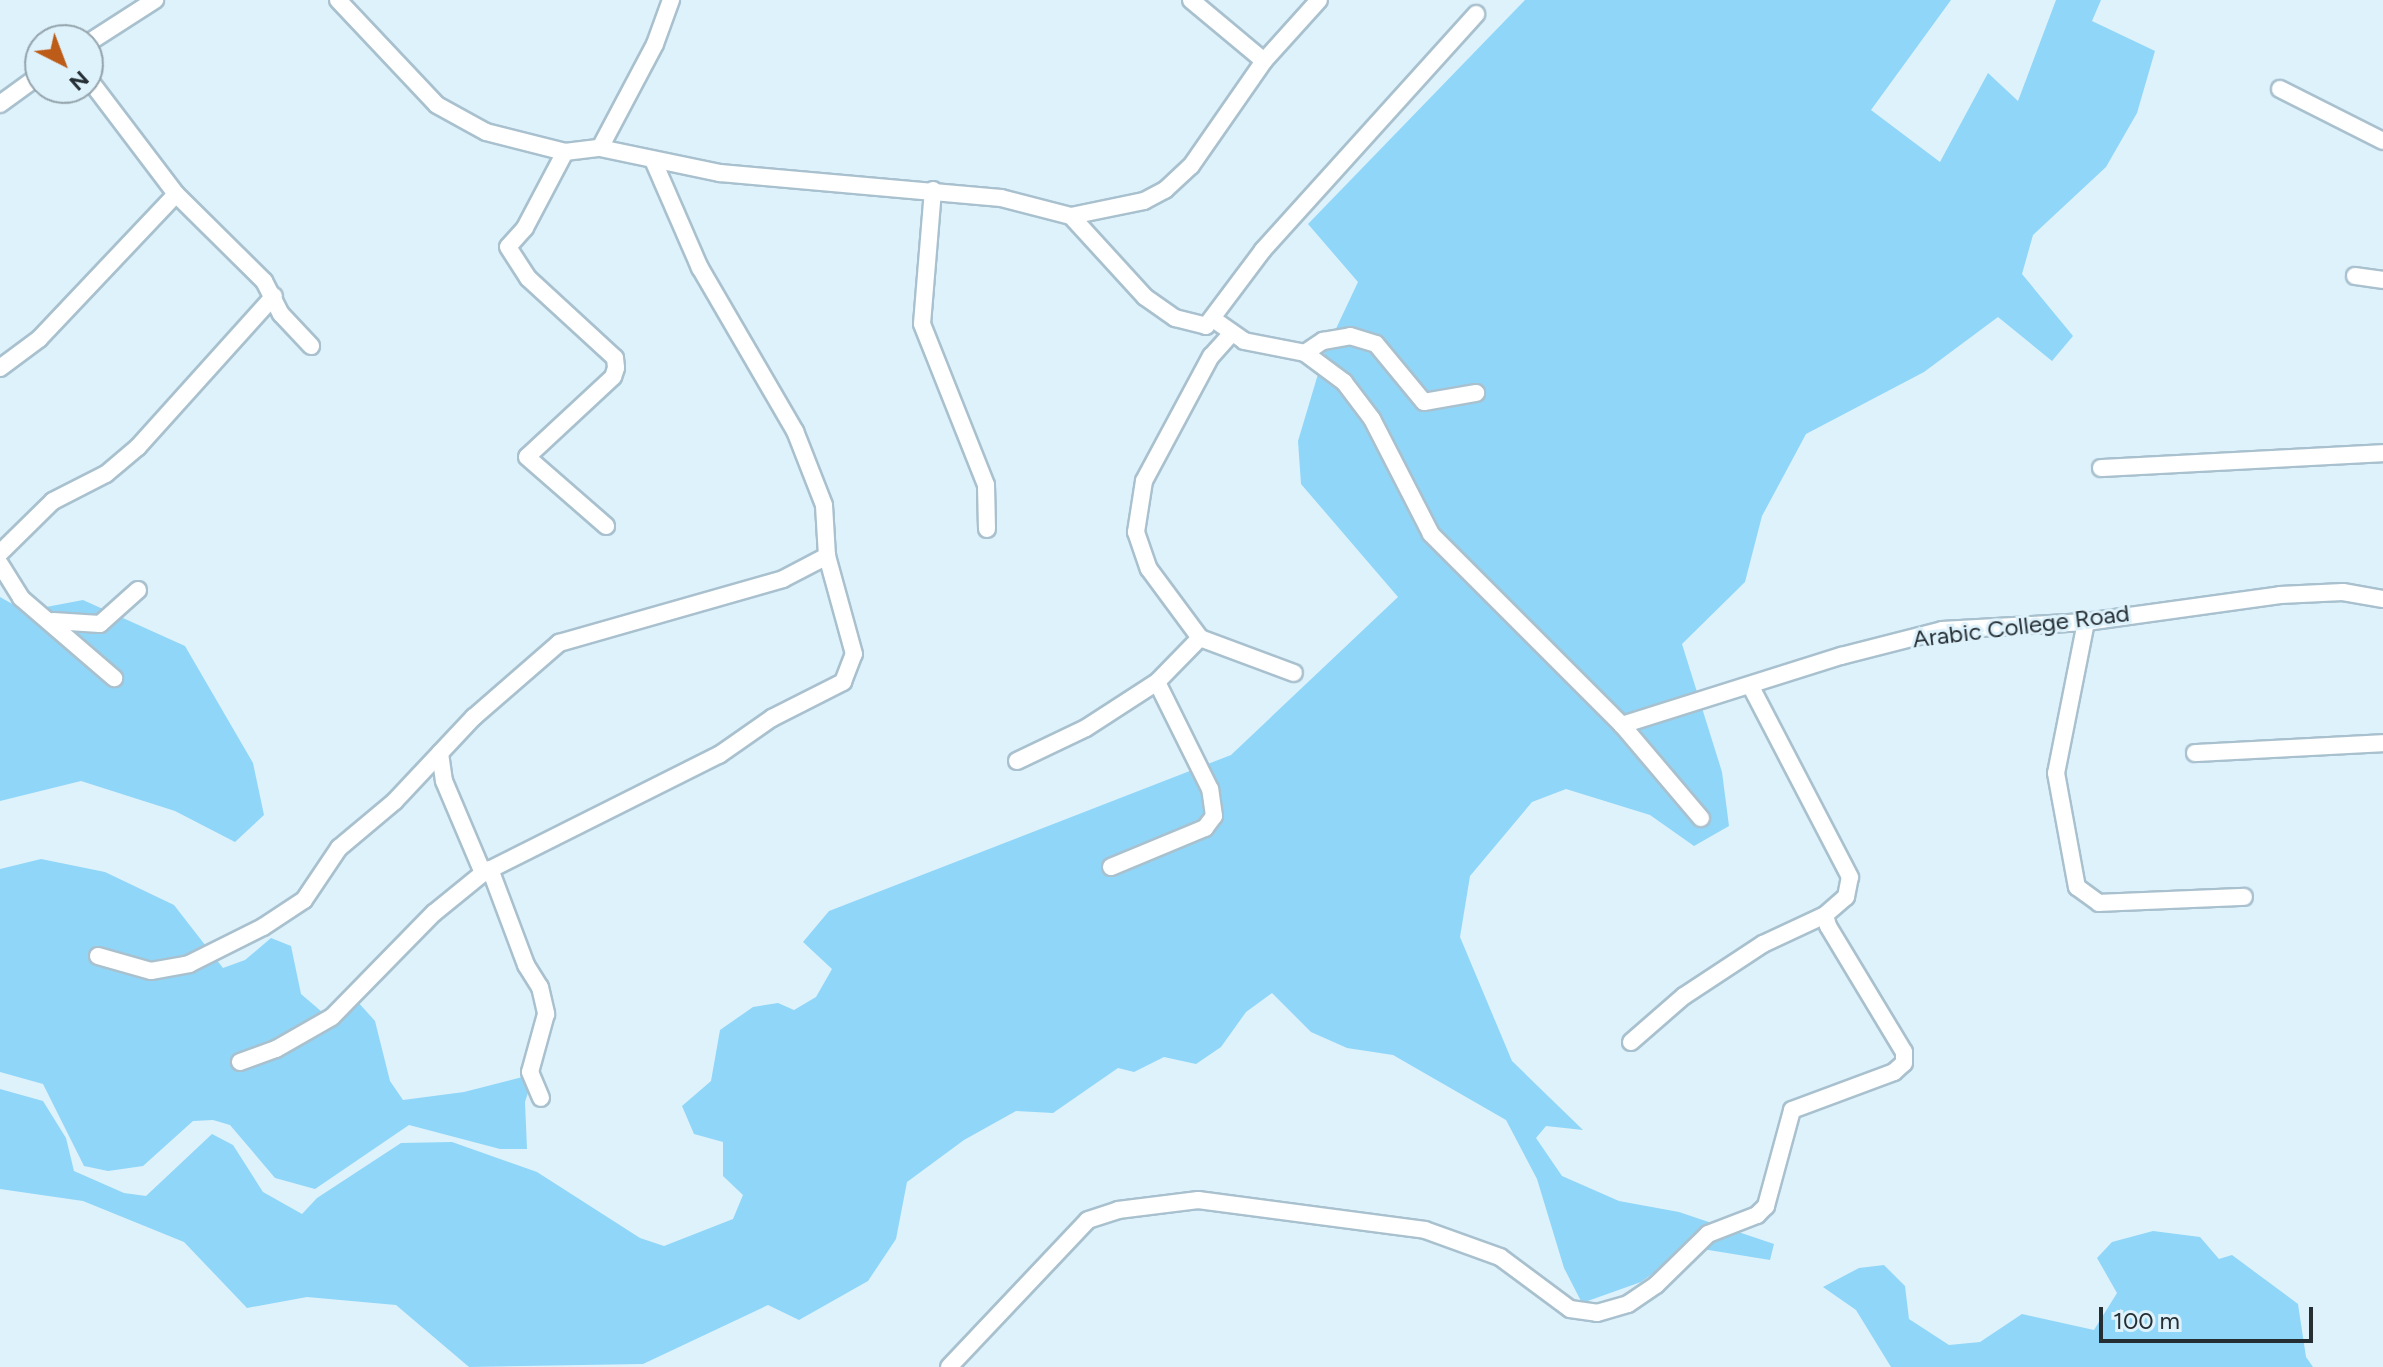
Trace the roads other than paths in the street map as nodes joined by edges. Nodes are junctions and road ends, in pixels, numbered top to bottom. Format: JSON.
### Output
{"nodes":[{"id":1,"x":155,"y":0,"type":"edge"},
{"id":2,"x":338,"y":0,"type":"edge"},
{"id":3,"x":671,"y":0,"type":"edge"},
{"id":4,"x":1191,"y":0,"type":"edge"},
{"id":5,"x":1319,"y":0,"type":"edge"},
{"id":6,"x":130,"y":6,"type":"edge"},
{"id":7,"x":1476,"y":14,"type":"dead end"},
{"id":8,"x":104,"y":29,"type":"edge"},
{"id":9,"x":1264,"y":61,"type":"junction"},
{"id":10,"x":24,"y":87,"type":"edge"},
{"id":11,"x":2280,"y":89,"type":"dead end"},
{"id":12,"x":104,"y":99,"type":"edge"},
{"id":13,"x":0,"y":104,"type":"edge"},
{"id":14,"x":2383,"y":141,"type":"edge"},
{"id":15,"x":600,"y":148,"type":"junction"},
{"id":16,"x":565,"y":152,"type":"junction"},
{"id":17,"x":653,"y":160,"type":"junction"},
{"id":18,"x":933,"y":190,"type":"junction"},
{"id":19,"x":176,"y":194,"type":"junction"},
{"id":20,"x":1071,"y":216,"type":"junction"},
{"id":21,"x":2355,"y":276,"type":"dead end"},
{"id":22,"x":2383,"y":280,"type":"edge"},
{"id":23,"x":274,"y":296,"type":"junction"},
{"id":24,"x":1213,"y":319,"type":"junction"},
{"id":25,"x":1232,"y":333,"type":"junction"},
{"id":26,"x":311,"y":346,"type":"dead end"},
{"id":27,"x":1305,"y":353,"type":"junction"},
{"id":28,"x":0,"y":368,"type":"edge"},
{"id":29,"x":1476,"y":393,"type":"dead end"},
{"id":30,"x":2383,"y":453,"type":"edge"},
{"id":31,"x":2101,"y":468,"type":"dead end"},
{"id":32,"x":606,"y":526,"type":"dead end"},
{"id":33,"x":987,"y":529,"type":"dead end"},
{"id":34,"x":0,"y":553,"type":"edge"},
{"id":35,"x":827,"y":556,"type":"junction"},
{"id":36,"x":0,"y":564,"type":"edge"},
{"id":37,"x":138,"y":590,"type":"dead end"},
{"id":38,"x":2383,"y":599,"type":"edge"},
{"id":39,"x":51,"y":620,"type":"junction"},
{"id":40,"x":2086,"y":622,"type":"junction"},
{"id":41,"x":1200,"y":638,"type":"junction"},
{"id":42,"x":1294,"y":673,"type":"dead end"},
{"id":43,"x":114,"y":678,"type":"dead end"},
{"id":44,"x":1157,"y":682,"type":"junction"},
{"id":45,"x":1751,"y":687,"type":"junction"},
{"id":46,"x":1622,"y":725,"type":"junction"},
{"id":47,"x":2383,"y":743,"type":"edge"},
{"id":48,"x":440,"y":753,"type":"junction"},
{"id":49,"x":2195,"y":753,"type":"dead end"},
{"id":50,"x":1017,"y":761,"type":"dead end"},
{"id":51,"x":1701,"y":818,"type":"dead end"},
{"id":52,"x":1111,"y":867,"type":"dead end"},
{"id":53,"x":486,"y":871,"type":"junction"},
{"id":54,"x":2244,"y":897,"type":"dead end"},
{"id":55,"x":1825,"y":915,"type":"junction"},
{"id":56,"x":98,"y":956,"type":"dead end"},
{"id":57,"x":1631,"y":1042,"type":"dead end"},
{"id":58,"x":240,"y":1062,"type":"dead end"},
{"id":59,"x":541,"y":1098,"type":"dead end"},
{"id":60,"x":949,"y":1367,"type":"edge"}],
"edges":[{"from":1,"to":6,"type":"street"},
{"from":2,"to":16,"type":"street"},
{"from":3,"to":15,"type":"street"},
{"from":4,"to":9,"type":"street"},
{"from":5,"to":9,"type":"street"},
{"from":6,"to":8,"type":"street"},
{"from":7,"to":24,"type":"street"},
{"from":9,"to":20,"type":"street"},
{"from":10,"to":13,"type":"street"},
{"from":11,"to":14,"type":"street"},
{"from":12,"to":19,"type":"street"},
{"from":15,"to":16,"type":"street"},
{"from":15,"to":17,"type":"street"},
{"from":16,"to":32,"type":"street"},
{"from":17,"to":18,"type":"street"},
{"from":17,"to":35,"type":"street"},
{"from":18,"to":20,"type":"street"},
{"from":18,"to":33,"type":"street"},
{"from":19,"to":23,"type":"street"},
{"from":19,"to":28,"type":"street"},
{"from":20,"to":24,"type":"street"},
{"from":21,"to":22,"type":"street"},
{"from":23,"to":26,"type":"street"},
{"from":23,"to":34,"type":"street"},
{"from":24,"to":25,"type":"street"},
{"from":25,"to":27,"type":"street"},
{"from":25,"to":41,"type":"street"},
{"from":27,"to":29,"type":"street"},
{"from":27,"to":46,"type":"street"},
{"from":30,"to":31,"type":"street"},
{"from":35,"to":48,"type":"street"},
{"from":35,"to":53,"type":"street"},
{"from":36,"to":39,"type":"street"},
{"from":37,"to":39,"type":"street"},
{"from":38,"to":40,"type":"street","name":"Arabic College Road"},
{"from":39,"to":43,"type":"street"},
{"from":40,"to":45,"type":"street","name":"Arabic College Road"},
{"from":40,"to":54,"type":"street"},
{"from":41,"to":42,"type":"street"},
{"from":41,"to":44,"type":"street"},
{"from":44,"to":50,"type":"street"},
{"from":44,"to":52,"type":"street"},
{"from":45,"to":46,"type":"street","name":"Arabic College Road"},
{"from":45,"to":55,"type":"street"},
{"from":46,"to":51,"type":"street"},
{"from":47,"to":49,"type":"street"},
{"from":48,"to":53,"type":"street"},
{"from":48,"to":56,"type":"street"},
{"from":53,"to":58,"type":"street"},
{"from":53,"to":59,"type":"street"},
{"from":55,"to":57,"type":"street"},
{"from":55,"to":60,"type":"street"}]}
